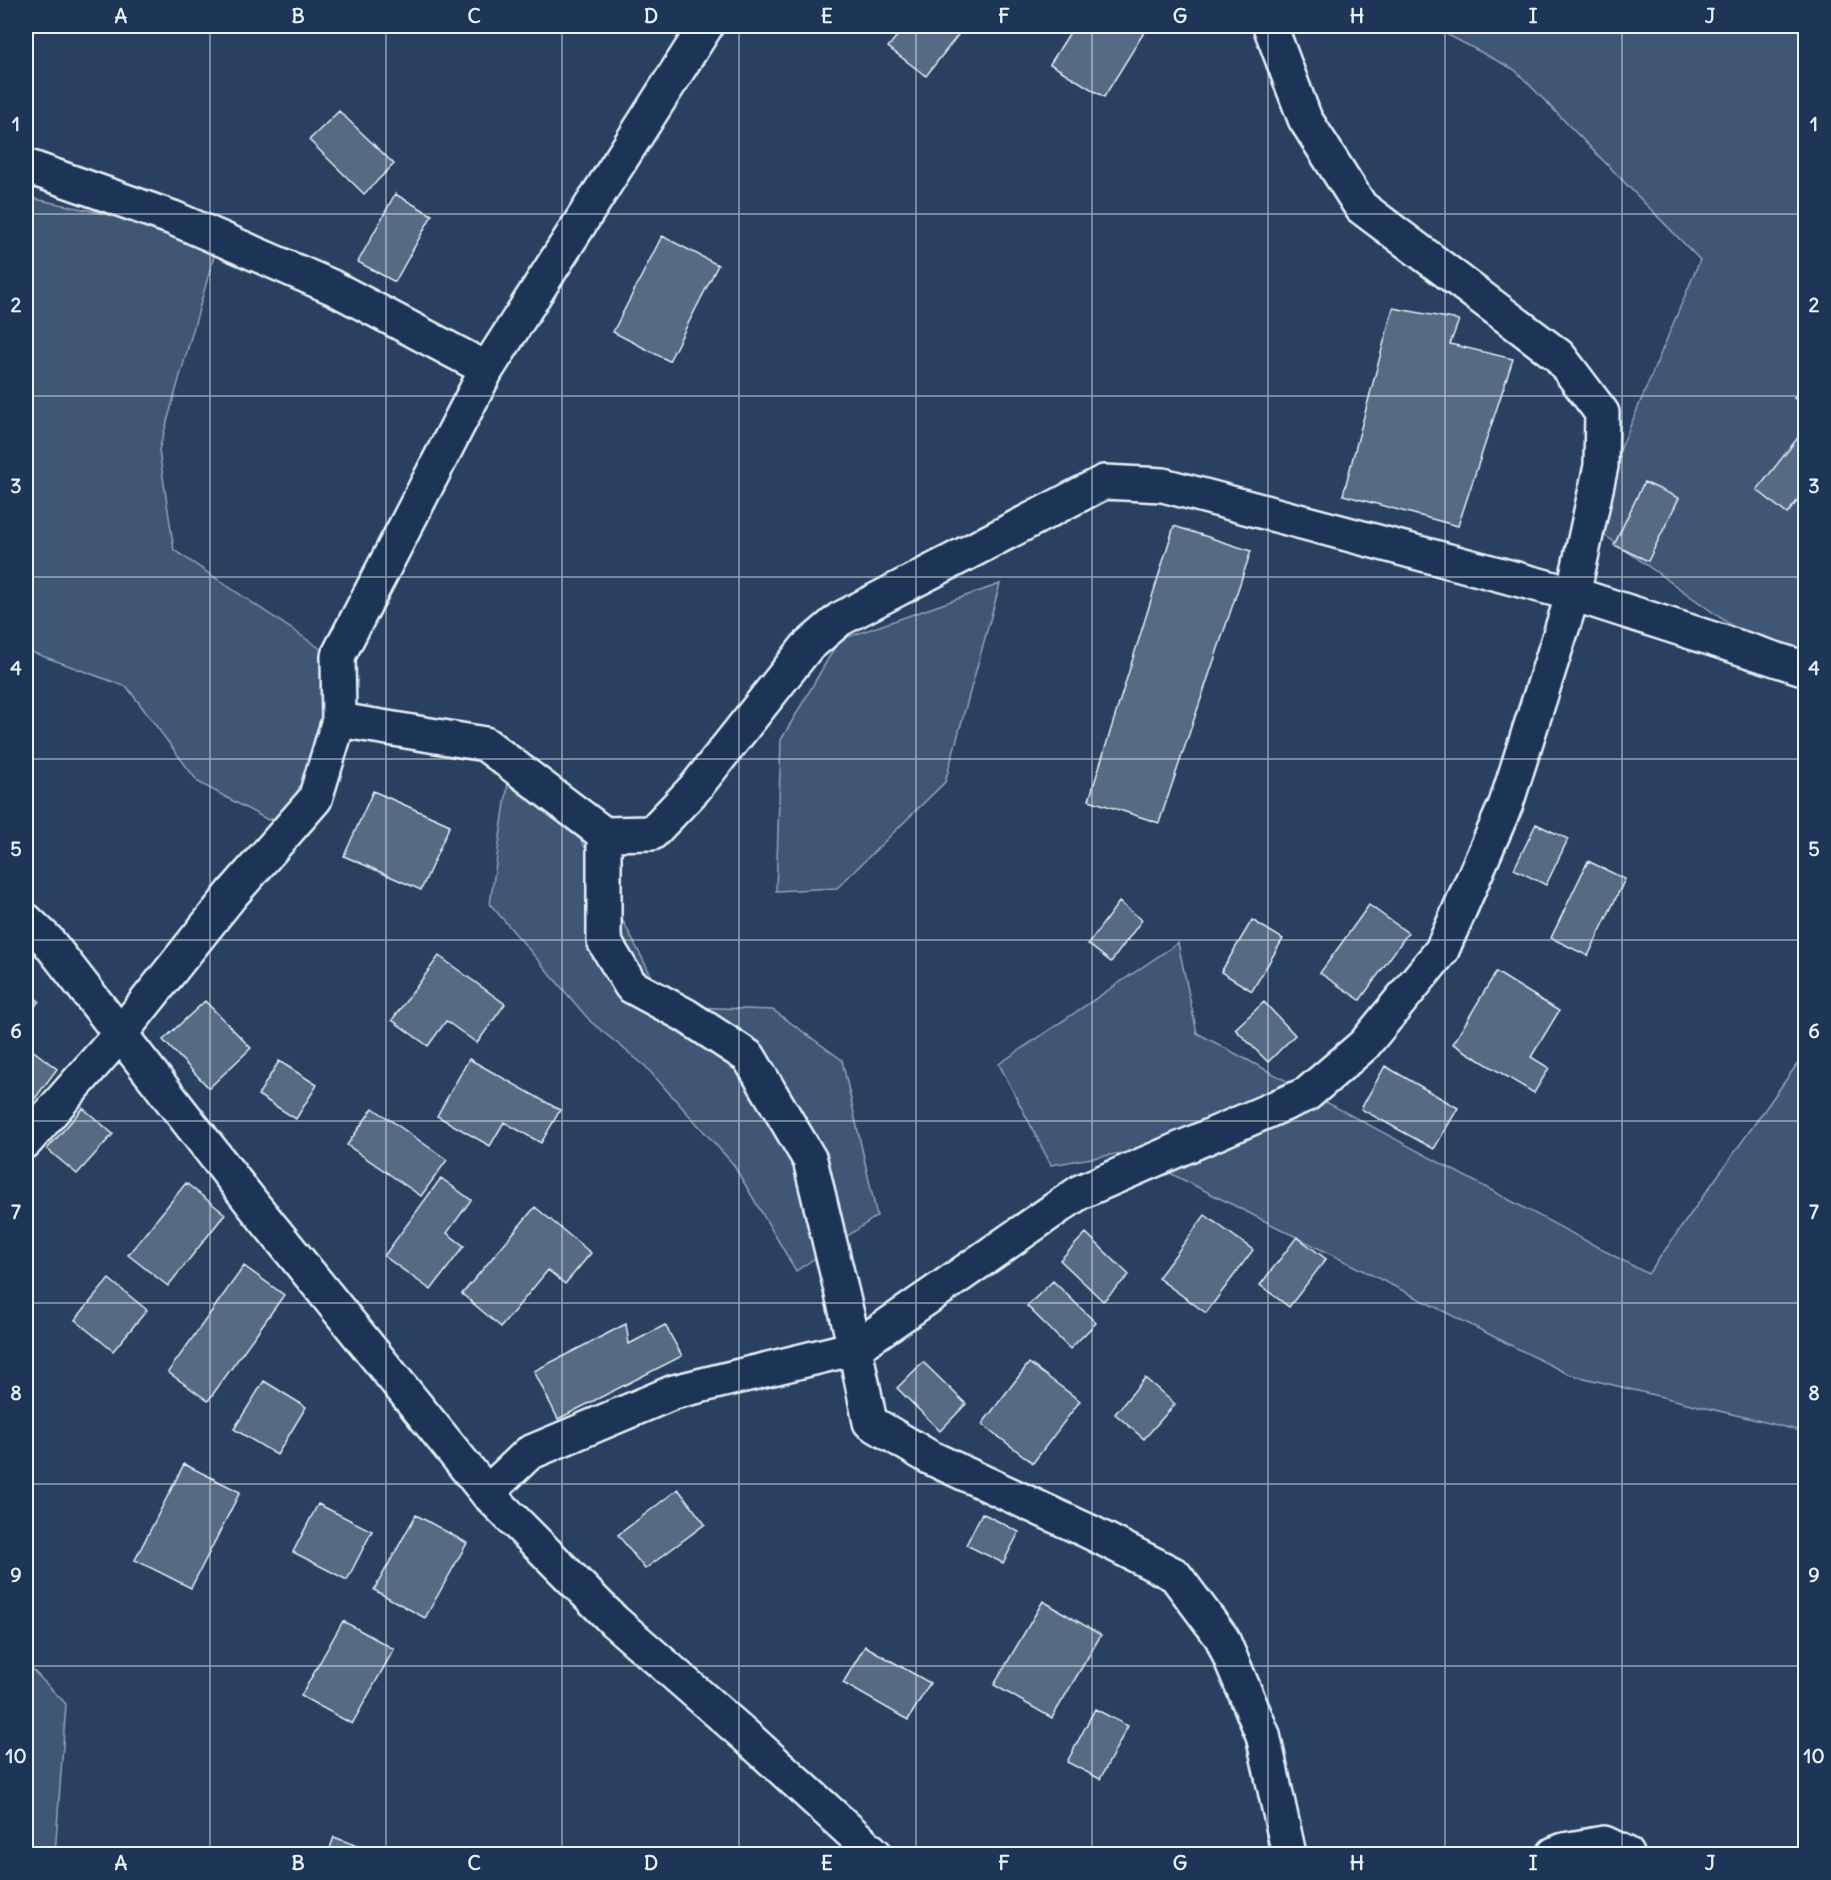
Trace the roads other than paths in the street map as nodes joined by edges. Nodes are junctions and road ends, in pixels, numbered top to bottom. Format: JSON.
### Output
{"nodes":[{"id":1,"x":705,"y":26,"type":"edge"},
{"id":2,"x":1270,"y":26,"type":"edge"},
{"id":3,"x":26,"y":166,"type":"edge"},
{"id":4,"x":487,"y":369,"type":"junction"},
{"id":5,"x":1573,"y":594,"type":"junction"},
{"id":6,"x":1806,"y":669,"type":"edge"},
{"id":7,"x":339,"y":720,"type":"junction"},
{"id":8,"x":604,"y":834,"type":"junction"},
{"id":9,"x":26,"y":920,"type":"edge"},
{"id":10,"x":122,"y":1033,"type":"junction"},
{"id":11,"x":26,"y":1141,"type":"edge"},
{"id":12,"x":855,"y":1348,"type":"junction"},
{"id":13,"x":487,"y":1493,"type":"junction"},
{"id":14,"x":875,"y":1854,"type":"edge"},
{"id":15,"x":1289,"y":1854,"type":"edge"},
{"id":16,"x":1554,"y":1854,"type":"edge"},
{"id":17,"x":1628,"y":1854,"type":"edge"}],
"edges":[{"from":1,"to":4,"type":"street"},
{"from":2,"to":5,"type":"street"},
{"from":3,"to":4,"type":"street"},
{"from":4,"to":7,"type":"street"},
{"from":5,"to":6,"type":"street"},
{"from":5,"to":8,"type":"street"},
{"from":5,"to":12,"type":"street"},
{"from":7,"to":8,"type":"street"},
{"from":7,"to":10,"type":"street"},
{"from":8,"to":12,"type":"street"},
{"from":9,"to":10,"type":"street"},
{"from":10,"to":11,"type":"street"},
{"from":10,"to":13,"type":"street"},
{"from":12,"to":13,"type":"street"},
{"from":12,"to":15,"type":"street"},
{"from":13,"to":14,"type":"street"},
{"from":16,"to":17,"type":"street"}]}
